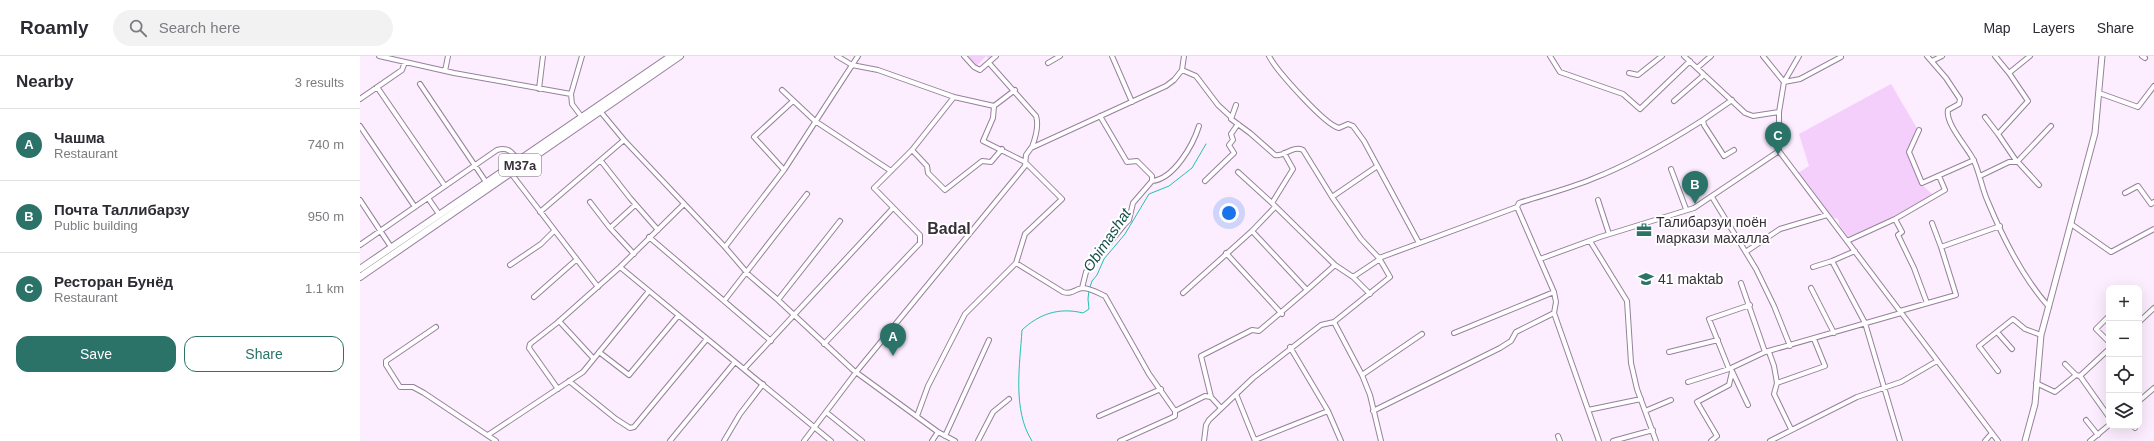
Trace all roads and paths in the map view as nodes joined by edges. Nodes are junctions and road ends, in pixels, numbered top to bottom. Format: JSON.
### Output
{"nodes":[{"id":1,"x":379,"y":56,"type":"edge"},
{"id":2,"x":448,"y":56,"type":"edge"},
{"id":3,"x":543,"y":56,"type":"edge"},
{"id":4,"x":582,"y":56,"type":"edge"},
{"id":5,"x":671,"y":56,"type":"edge"},
{"id":6,"x":680,"y":56,"type":"edge"},
{"id":7,"x":837,"y":56,"type":"edge"},
{"id":8,"x":858,"y":56,"type":"edge"},
{"id":9,"x":964,"y":56,"type":"edge"},
{"id":10,"x":996,"y":56,"type":"edge"},
{"id":11,"x":1060,"y":56,"type":"edge"},
{"id":12,"x":1112,"y":56,"type":"edge"},
{"id":13,"x":1184,"y":56,"type":"edge"},
{"id":14,"x":1269,"y":56,"type":"edge"},
{"id":15,"x":1550,"y":56,"type":"edge"},
{"id":16,"x":1662,"y":56,"type":"edge"},
{"id":17,"x":1684,"y":56,"type":"edge"},
{"id":18,"x":1710,"y":56,"type":"edge"},
{"id":19,"x":1763,"y":56,"type":"edge"},
{"id":20,"x":1799,"y":56,"type":"edge"},
{"id":21,"x":1846,"y":56,"type":"edge"},
{"id":22,"x":1927,"y":56,"type":"edge"},
{"id":23,"x":1942,"y":56,"type":"edge"},
{"id":24,"x":1995,"y":56,"type":"edge"},
{"id":25,"x":2030,"y":56,"type":"edge"},
{"id":26,"x":2102,"y":56,"type":"edge"},
{"id":27,"x":1841,"y":57,"type":"edge"},
{"id":28,"x":1690,"y":61,"type":"junction"},
{"id":29,"x":1932,"y":61,"type":"junction"},
{"id":30,"x":405,"y":62,"type":"junction"},
{"id":31,"x":989,"y":63,"type":"junction"},
{"id":32,"x":1048,"y":63,"type":"dead end"},
{"id":33,"x":852,"y":65,"type":"junction"},
{"id":34,"x":1697,"y":68,"type":"junction"},
{"id":35,"x":445,"y":70,"type":"junction"},
{"id":36,"x":1182,"y":70,"type":"junction"},
{"id":37,"x":1629,"y":73,"type":"dead end"},
{"id":38,"x":2009,"y":73,"type":"junction"},
{"id":39,"x":1704,"y":75,"type":"junction"},
{"id":40,"x":1784,"y":82,"type":"junction"},
{"id":41,"x":420,"y":84,"type":"dead end"},
{"id":42,"x":2154,"y":86,"type":"edge"},
{"id":43,"x":377,"y":87,"type":"junction"},
{"id":44,"x":539,"y":89,"type":"junction"},
{"id":45,"x":782,"y":90,"type":"dead end"},
{"id":46,"x":1015,"y":90,"type":"junction"},
{"id":47,"x":2099,"y":93,"type":"junction"},
{"id":48,"x":571,"y":94,"type":"junction"},
{"id":49,"x":954,"y":97,"type":"junction"},
{"id":50,"x":360,"y":99,"type":"edge"},
{"id":51,"x":1732,"y":100,"type":"junction"},
{"id":52,"x":793,"y":101,"type":"junction"},
{"id":53,"x":1674,"y":101,"type":"dead end"},
{"id":54,"x":1132,"y":102,"type":"junction"},
{"id":55,"x":1236,"y":105,"type":"dead end"},
{"id":56,"x":994,"y":106,"type":"junction"},
{"id":57,"x":600,"y":110,"type":"junction"},
{"id":58,"x":1779,"y":112,"type":"junction"},
{"id":59,"x":581,"y":116,"type":"junction"},
{"id":60,"x":1100,"y":116,"type":"junction"},
{"id":61,"x":1231,"y":117,"type":"junction"},
{"id":62,"x":1985,"y":117,"type":"dead end"},
{"id":63,"x":1703,"y":120,"type":"junction"},
{"id":64,"x":815,"y":121,"type":"junction"},
{"id":65,"x":1238,"y":124,"type":"junction"},
{"id":66,"x":360,"y":126,"type":"edge"},
{"id":67,"x":1199,"y":126,"type":"dead end"},
{"id":68,"x":2051,"y":126,"type":"dead end"},
{"id":69,"x":1919,"y":130,"type":"dead end"},
{"id":70,"x":1998,"y":134,"type":"junction"},
{"id":71,"x":624,"y":140,"type":"junction"},
{"id":72,"x":1032,"y":148,"type":"junction"},
{"id":73,"x":1002,"y":149,"type":"junction"},
{"id":74,"x":912,"y":150,"type":"junction"},
{"id":75,"x":1734,"y":150,"type":"dead end"},
{"id":76,"x":1779,"y":151,"type":"junction"},
{"id":77,"x":1284,"y":153,"type":"junction"},
{"id":78,"x":518,"y":160,"type":"junction"},
{"id":79,"x":1974,"y":160,"type":"junction"},
{"id":80,"x":600,"y":161,"type":"junction"},
{"id":81,"x":1025,"y":162,"type":"junction"},
{"id":82,"x":2018,"y":162,"type":"junction"},
{"id":83,"x":475,"y":165,"type":"junction"},
{"id":84,"x":1376,"y":167,"type":"junction"},
{"id":85,"x":1671,"y":169,"type":"dead end"},
{"id":86,"x":784,"y":170,"type":"junction"},
{"id":87,"x":510,"y":172,"type":"junction"},
{"id":88,"x":891,"y":172,"type":"junction"},
{"id":89,"x":1238,"y":172,"type":"dead end"},
{"id":90,"x":1939,"y":176,"type":"junction"},
{"id":91,"x":1980,"y":176,"type":"junction"},
{"id":92,"x":1152,"y":181,"type":"junction"},
{"id":93,"x":1205,"y":181,"type":"dead end"},
{"id":94,"x":486,"y":182,"type":"junction"},
{"id":95,"x":2039,"y":185,"type":"dead end"},
{"id":96,"x":445,"y":186,"type":"junction"},
{"id":97,"x":808,"y":194,"type":"dead end"},
{"id":98,"x":2125,"y":194,"type":"dead end"},
{"id":99,"x":1332,"y":197,"type":"junction"},
{"id":100,"x":1712,"y":197,"type":"junction"},
{"id":101,"x":428,"y":198,"type":"junction"},
{"id":102,"x":360,"y":200,"type":"edge"},
{"id":103,"x":1598,"y":200,"type":"dead end"},
{"id":104,"x":590,"y":202,"type":"dead end"},
{"id":105,"x":2154,"y":202,"type":"edge"},
{"id":106,"x":1272,"y":203,"type":"junction"},
{"id":107,"x":684,"y":204,"type":"junction"},
{"id":108,"x":635,"y":205,"type":"junction"},
{"id":109,"x":415,"y":207,"type":"junction"},
{"id":110,"x":1275,"y":207,"type":"junction"},
{"id":111,"x":1517,"y":207,"type":"junction"},
{"id":112,"x":893,"y":208,"type":"junction"},
{"id":113,"x":1686,"y":209,"type":"junction"},
{"id":114,"x":540,"y":212,"type":"junction"},
{"id":115,"x":439,"y":214,"type":"junction"},
{"id":116,"x":1827,"y":215,"type":"junction"},
{"id":117,"x":1895,"y":220,"type":"junction"},
{"id":118,"x":840,"y":221,"type":"dead end"},
{"id":119,"x":1932,"y":223,"type":"dead end"},
{"id":120,"x":2071,"y":224,"type":"junction"},
{"id":121,"x":2000,"y":226,"type":"junction"},
{"id":122,"x":610,"y":228,"type":"junction"},
{"id":123,"x":380,"y":230,"type":"junction"},
{"id":124,"x":658,"y":230,"type":"junction"},
{"id":125,"x":2154,"y":230,"type":"edge"},
{"id":126,"x":554,"y":231,"type":"junction"},
{"id":127,"x":1252,"y":231,"type":"junction"},
{"id":128,"x":1609,"y":234,"type":"junction"},
{"id":129,"x":649,"y":237,"type":"junction"},
{"id":130,"x":1590,"y":241,"type":"junction"},
{"id":131,"x":1847,"y":241,"type":"junction"},
{"id":132,"x":1419,"y":243,"type":"junction"},
{"id":133,"x":360,"y":245,"type":"edge"},
{"id":134,"x":1941,"y":246,"type":"junction"},
{"id":135,"x":391,"y":247,"type":"junction"},
{"id":136,"x":725,"y":247,"type":"junction"},
{"id":137,"x":1747,"y":251,"type":"junction"},
{"id":138,"x":1855,"y":251,"type":"junction"},
{"id":139,"x":1226,"y":253,"type":"junction"},
{"id":140,"x":634,"y":254,"type":"junction"},
{"id":141,"x":1380,"y":258,"type":"junction"},
{"id":142,"x":1540,"y":259,"type":"junction"},
{"id":143,"x":576,"y":260,"type":"junction"},
{"id":144,"x":1832,"y":261,"type":"junction"},
{"id":145,"x":1016,"y":263,"type":"junction"},
{"id":146,"x":1335,"y":265,"type":"junction"},
{"id":147,"x":510,"y":266,"type":"dead end"},
{"id":148,"x":620,"y":267,"type":"junction"},
{"id":149,"x":1813,"y":267,"type":"dead end"},
{"id":150,"x":360,"y":269,"type":"edge"},
{"id":151,"x":746,"y":272,"type":"junction"},
{"id":152,"x":360,"y":276,"type":"edge"},
{"id":153,"x":1353,"y":277,"type":"junction"},
{"id":154,"x":1741,"y":283,"type":"dead end"},
{"id":155,"x":598,"y":287,"type":"junction"},
{"id":156,"x":1082,"y":288,"type":"junction"},
{"id":157,"x":1811,"y":288,"type":"dead end"},
{"id":158,"x":1307,"y":290,"type":"junction"},
{"id":159,"x":649,"y":291,"type":"junction"},
{"id":160,"x":1554,"y":292,"type":"junction"},
{"id":161,"x":1183,"y":293,"type":"dead end"},
{"id":162,"x":1370,"y":294,"type":"junction"},
{"id":163,"x":534,"y":297,"type":"dead end"},
{"id":164,"x":778,"y":300,"type":"junction"},
{"id":165,"x":724,"y":301,"type":"junction"},
{"id":166,"x":1927,"y":303,"type":"junction"},
{"id":167,"x":1750,"y":305,"type":"junction"},
{"id":168,"x":2049,"y":307,"type":"junction"},
{"id":169,"x":2154,"y":308,"type":"edge"},
{"id":170,"x":1901,"y":312,"type":"junction"},
{"id":171,"x":1554,"y":313,"type":"junction"},
{"id":172,"x":1282,"y":314,"type":"junction"},
{"id":173,"x":678,"y":316,"type":"junction"},
{"id":174,"x":794,"y":316,"type":"junction"},
{"id":175,"x":2106,"y":319,"type":"edge"},
{"id":176,"x":559,"y":321,"type":"junction"},
{"id":177,"x":2140,"y":321,"type":"edge"},
{"id":178,"x":1334,"y":322,"type":"junction"},
{"id":179,"x":1865,"y":323,"type":"junction"},
{"id":180,"x":436,"y":327,"type":"dead end"},
{"id":181,"x":1997,"y":332,"type":"junction"},
{"id":182,"x":1454,"y":333,"type":"dead end"},
{"id":183,"x":1834,"y":333,"type":"junction"},
{"id":184,"x":1422,"y":334,"type":"dead end"},
{"id":185,"x":2041,"y":335,"type":"junction"},
{"id":186,"x":1814,"y":339,"type":"junction"},
{"id":187,"x":2106,"y":339,"type":"edge"},
{"id":188,"x":706,"y":340,"type":"junction"},
{"id":189,"x":989,"y":340,"type":"dead end"},
{"id":190,"x":1718,"y":340,"type":"junction"},
{"id":191,"x":770,"y":341,"type":"junction"},
{"id":192,"x":824,"y":344,"type":"junction"},
{"id":193,"x":1790,"y":346,"type":"junction"},
{"id":194,"x":1290,"y":347,"type":"junction"},
{"id":195,"x":2012,"y":349,"type":"dead end"},
{"id":196,"x":599,"y":352,"type":"junction"},
{"id":197,"x":1669,"y":352,"type":"dead end"},
{"id":198,"x":1767,"y":352,"type":"junction"},
{"id":199,"x":2106,"y":352,"type":"edge"},
{"id":200,"x":593,"y":358,"type":"junction"},
{"id":201,"x":1937,"y":361,"type":"junction"},
{"id":202,"x":735,"y":362,"type":"junction"},
{"id":203,"x":2065,"y":364,"type":"dead end"},
{"id":204,"x":744,"y":369,"type":"junction"},
{"id":205,"x":1731,"y":370,"type":"junction"},
{"id":206,"x":857,"y":371,"type":"junction"},
{"id":207,"x":1998,"y":371,"type":"dead end"},
{"id":208,"x":1362,"y":375,"type":"junction"},
{"id":209,"x":2078,"y":376,"type":"junction"},
{"id":210,"x":569,"y":381,"type":"junction"},
{"id":211,"x":1688,"y":382,"type":"dead end"},
{"id":212,"x":1777,"y":383,"type":"junction"},
{"id":213,"x":2036,"y":383,"type":"junction"},
{"id":214,"x":763,"y":384,"type":"junction"},
{"id":215,"x":1885,"y":387,"type":"junction"},
{"id":216,"x":2154,"y":388,"type":"edge"},
{"id":217,"x":558,"y":389,"type":"junction"},
{"id":218,"x":1161,"y":389,"type":"junction"},
{"id":219,"x":1236,"y":394,"type":"junction"},
{"id":220,"x":1211,"y":397,"type":"junction"},
{"id":221,"x":2142,"y":398,"type":"edge"},
{"id":222,"x":1009,"y":399,"type":"dead end"},
{"id":223,"x":1641,"y":399,"type":"junction"},
{"id":224,"x":1671,"y":400,"type":"dead end"},
{"id":225,"x":1748,"y":405,"type":"dead end"},
{"id":226,"x":1220,"y":408,"type":"junction"},
{"id":227,"x":1588,"y":410,"type":"junction"},
{"id":228,"x":1175,"y":411,"type":"junction"},
{"id":229,"x":1328,"y":411,"type":"junction"},
{"id":230,"x":1374,"y":411,"type":"junction"},
{"id":231,"x":1645,"y":411,"type":"junction"},
{"id":232,"x":826,"y":412,"type":"junction"},
{"id":233,"x":2106,"y":413,"type":"edge"},
{"id":234,"x":917,"y":416,"type":"junction"},
{"id":235,"x":1099,"y":416,"type":"dead end"},
{"id":236,"x":2086,"y":420,"type":"dead end"},
{"id":237,"x":814,"y":427,"type":"junction"},
{"id":238,"x":2106,"y":428,"type":"edge"},
{"id":239,"x":1791,"y":429,"type":"junction"},
{"id":240,"x":1652,"y":430,"type":"junction"},
{"id":241,"x":938,"y":432,"type":"junction"},
{"id":242,"x":1992,"y":433,"type":"junction"},
{"id":243,"x":2098,"y":435,"type":"junction"},
{"id":244,"x":488,"y":436,"type":"junction"},
{"id":245,"x":945,"y":436,"type":"junction"},
{"id":246,"x":1558,"y":436,"type":"dead end"},
{"id":247,"x":2094,"y":440,"type":"edge"},
{"id":248,"x":496,"y":441,"type":"edge"},
{"id":249,"x":670,"y":441,"type":"edge"},
{"id":250,"x":724,"y":441,"type":"edge"},
{"id":251,"x":804,"y":441,"type":"edge"},
{"id":252,"x":831,"y":441,"type":"edge"},
{"id":253,"x":862,"y":441,"type":"edge"},
{"id":254,"x":932,"y":441,"type":"edge"},
{"id":255,"x":955,"y":441,"type":"edge"},
{"id":256,"x":978,"y":441,"type":"edge"},
{"id":257,"x":1120,"y":441,"type":"edge"},
{"id":258,"x":1204,"y":441,"type":"edge"},
{"id":259,"x":1255,"y":441,"type":"edge"},
{"id":260,"x":1341,"y":441,"type":"edge"},
{"id":261,"x":1381,"y":441,"type":"edge"},
{"id":262,"x":1560,"y":441,"type":"edge"},
{"id":263,"x":1599,"y":441,"type":"edge"},
{"id":264,"x":1613,"y":441,"type":"edge"},
{"id":265,"x":1656,"y":441,"type":"edge"},
{"id":266,"x":1711,"y":441,"type":"edge"},
{"id":267,"x":1770,"y":441,"type":"edge"},
{"id":268,"x":1900,"y":441,"type":"edge"},
{"id":269,"x":1985,"y":441,"type":"edge"},
{"id":270,"x":1998,"y":441,"type":"edge"},
{"id":271,"x":2025,"y":441,"type":"edge"}],
"edges":[{"from":1,"to":30,"type":"street"},
{"from":2,"to":35,"type":"street"},
{"from":3,"to":44,"type":"street"},
{"from":4,"to":48,"type":"street"},
{"from":5,"to":59,"type":"highway","number":"M37a"},
{"from":6,"to":57,"type":"highway","number":"M37a"},
{"from":7,"to":33,"type":"street"},
{"from":8,"to":33,"type":"street"},
{"from":9,"to":31,"type":"street"},
{"from":10,"to":31,"type":"street"},
{"from":11,"to":32,"type":"street"},
{"from":12,"to":54,"type":"street"},
{"from":13,"to":36,"type":"street"},
{"from":14,"to":84,"type":"street"},
{"from":15,"to":28,"type":"street"},
{"from":16,"to":37,"type":"street"},
{"from":17,"to":28,"type":"street"},
{"from":18,"to":34,"type":"street"},
{"from":19,"to":40,"type":"street"},
{"from":20,"to":40,"type":"street"},
{"from":21,"to":27,"type":"street"},
{"from":22,"to":29,"type":"street"},
{"from":23,"to":29,"type":"street"},
{"from":24,"to":38,"type":"street"},
{"from":25,"to":38,"type":"street"},
{"from":26,"to":47,"type":"main road"},
{"from":27,"to":40,"type":"street"},
{"from":28,"to":34,"type":"street"},
{"from":29,"to":79,"type":"street"},
{"from":30,"to":35,"type":"street"},
{"from":30,"to":43,"type":"street"},
{"from":31,"to":46,"type":"street"},
{"from":33,"to":49,"type":"street"},
{"from":33,"to":64,"type":"street"},
{"from":34,"to":39,"type":"street"},
{"from":35,"to":44,"type":"street"},
{"from":36,"to":54,"type":"street"},
{"from":36,"to":61,"type":"street"},
{"from":38,"to":70,"type":"street"},
{"from":39,"to":51,"type":"street"},
{"from":39,"to":53,"type":"street"},
{"from":40,"to":58,"type":"street"},
{"from":41,"to":83,"type":"street"},
{"from":42,"to":47,"type":"street"},
{"from":43,"to":50,"type":"street"},
{"from":43,"to":96,"type":"street"},
{"from":44,"to":48,"type":"street"},
{"from":45,"to":52,"type":"street"},
{"from":46,"to":56,"type":"street"},
{"from":46,"to":72,"type":"street"},
{"from":47,"to":120,"type":"main road"},
{"from":48,"to":59,"type":"street"},
{"from":49,"to":56,"type":"street"},
{"from":49,"to":74,"type":"street"},
{"from":51,"to":58,"type":"street"},
{"from":51,"to":63,"type":"street"},
{"from":52,"to":64,"type":"street"},
{"from":52,"to":86,"type":"street"},
{"from":54,"to":60,"type":"street"},
{"from":55,"to":61,"type":"street"},
{"from":56,"to":73,"type":"street"},
{"from":57,"to":71,"type":"street"},
{"from":57,"to":87,"type":"highway","number":"M37a"},
{"from":58,"to":76,"type":"street"},
{"from":59,"to":78,"type":"highway","number":"M37a"},
{"from":60,"to":72,"type":"street"},
{"from":60,"to":92,"type":"street"},
{"from":61,"to":65,"type":"street"},
{"from":62,"to":70,"type":"street"},
{"from":63,"to":75,"type":"street"},
{"from":63,"to":111,"type":"street"},
{"from":64,"to":86,"type":"street"},
{"from":64,"to":88,"type":"street"},
{"from":65,"to":77,"type":"street"},
{"from":65,"to":93,"type":"street"},
{"from":66,"to":109,"type":"street"},
{"from":67,"to":92,"type":"street"},
{"from":68,"to":82,"type":"street"},
{"from":69,"to":90,"type":"street"},
{"from":70,"to":82,"type":"street"},
{"from":71,"to":80,"type":"street"},
{"from":71,"to":107,"type":"street"},
{"from":72,"to":81,"type":"street"},
{"from":73,"to":74,"type":"street"},
{"from":73,"to":81,"type":"street"},
{"from":74,"to":88,"type":"street"},
{"from":76,"to":100,"type":"street"},
{"from":76,"to":116,"type":"street"},
{"from":77,"to":99,"type":"street"},
{"from":77,"to":106,"type":"street"},
{"from":78,"to":83,"type":"street"},
{"from":78,"to":94,"type":"highway","number":"M37a"},
{"from":79,"to":90,"type":"street"},
{"from":79,"to":91,"type":"street"},
{"from":80,"to":108,"type":"street"},
{"from":80,"to":114,"type":"street"},
{"from":81,"to":145,"type":"street"},
{"from":81,"to":206,"type":"street"},
{"from":82,"to":91,"type":"street"},
{"from":82,"to":95,"type":"street"},
{"from":83,"to":94,"type":"street"},
{"from":83,"to":96,"type":"street"},
{"from":84,"to":99,"type":"street"},
{"from":84,"to":132,"type":"street"},
{"from":85,"to":113,"type":"street"},
{"from":86,"to":136,"type":"street"},
{"from":87,"to":114,"type":"street"},
{"from":87,"to":152,"type":"highway","number":"M37a"},
{"from":88,"to":112,"type":"street"},
{"from":89,"to":106,"type":"street"},
{"from":90,"to":117,"type":"street"},
{"from":91,"to":121,"type":"street"},
{"from":92,"to":156,"type":"street"},
{"from":94,"to":115,"type":"highway","number":"M37a"},
{"from":96,"to":101,"type":"street"},
{"from":97,"to":151,"type":"street"},
{"from":98,"to":105,"type":"street"},
{"from":99,"to":141,"type":"street"},
{"from":100,"to":113,"type":"street"},
{"from":100,"to":137,"type":"street"},
{"from":101,"to":109,"type":"street"},
{"from":101,"to":115,"type":"street"},
{"from":102,"to":123,"type":"street"},
{"from":103,"to":128,"type":"street"},
{"from":104,"to":122,"type":"street"},
{"from":106,"to":110,"type":"street"},
{"from":107,"to":124,"type":"street"},
{"from":107,"to":136,"type":"street"},
{"from":108,"to":122,"type":"street"},
{"from":108,"to":124,"type":"street"},
{"from":109,"to":123,"type":"street"},
{"from":110,"to":127,"type":"street"},
{"from":110,"to":146,"type":"street"},
{"from":111,"to":132,"type":"street"},
{"from":111,"to":142,"type":"street"},
{"from":112,"to":174,"type":"street"},
{"from":112,"to":192,"type":"street"},
{"from":113,"to":128,"type":"street"},
{"from":114,"to":126,"type":"street"},
{"from":115,"to":135,"type":"highway","number":"M37a"},
{"from":116,"to":131,"type":"street"},
{"from":116,"to":137,"type":"street"},
{"from":117,"to":131,"type":"street"},
{"from":117,"to":166,"type":"street"},
{"from":118,"to":164,"type":"street"},
{"from":119,"to":134,"type":"street"},
{"from":120,"to":125,"type":"street"},
{"from":120,"to":168,"type":"main road"},
{"from":121,"to":134,"type":"street"},
{"from":121,"to":168,"type":"street"},
{"from":122,"to":140,"type":"street"},
{"from":123,"to":133,"type":"street"},
{"from":123,"to":135,"type":"street"},
{"from":124,"to":129,"type":"street"},
{"from":126,"to":143,"type":"street"},
{"from":126,"to":147,"type":"street"},
{"from":127,"to":139,"type":"street"},
{"from":127,"to":158,"type":"street"},
{"from":128,"to":130,"type":"street"},
{"from":129,"to":140,"type":"street"},
{"from":129,"to":165,"type":"street"},
{"from":130,"to":142,"type":"street"},
{"from":130,"to":223,"type":"street"},
{"from":131,"to":138,"type":"street"},
{"from":132,"to":141,"type":"street"},
{"from":134,"to":166,"type":"street"},
{"from":135,"to":150,"type":"highway","number":"M37a"},
{"from":136,"to":151,"type":"street"},
{"from":137,"to":193,"type":"street"},
{"from":138,"to":144,"type":"street"},
{"from":138,"to":170,"type":"street"},
{"from":139,"to":161,"type":"street"},
{"from":139,"to":172,"type":"street"},
{"from":140,"to":148,"type":"street"},
{"from":141,"to":153,"type":"street"},
{"from":141,"to":162,"type":"street"},
{"from":142,"to":160,"type":"street"},
{"from":143,"to":155,"type":"street"},
{"from":143,"to":163,"type":"street"},
{"from":144,"to":149,"type":"street"},
{"from":144,"to":179,"type":"street"},
{"from":145,"to":156,"type":"street"},
{"from":145,"to":234,"type":"street"},
{"from":146,"to":153,"type":"street"},
{"from":146,"to":158,"type":"street"},
{"from":148,"to":155,"type":"street"},
{"from":148,"to":159,"type":"street"},
{"from":151,"to":164,"type":"street"},
{"from":151,"to":165,"type":"street"},
{"from":153,"to":162,"type":"street"},
{"from":154,"to":167,"type":"street"},
{"from":155,"to":176,"type":"street"},
{"from":156,"to":218,"type":"street"},
{"from":157,"to":183,"type":"street"},
{"from":158,"to":172,"type":"street"},
{"from":159,"to":173,"type":"street"},
{"from":159,"to":196,"type":"street"},
{"from":160,"to":171,"type":"street"},
{"from":160,"to":182,"type":"street"},
{"from":162,"to":178,"type":"street"},
{"from":164,"to":174,"type":"street"},
{"from":165,"to":191,"type":"street"},
{"from":166,"to":170,"type":"street"},
{"from":167,"to":190,"type":"street"},
{"from":167,"to":198,"type":"street"},
{"from":168,"to":185,"type":"main road"},
{"from":169,"to":177,"type":"street"},
{"from":170,"to":179,"type":"street"},
{"from":170,"to":201,"type":"street"},
{"from":171,"to":227,"type":"street"},
{"from":171,"to":230,"type":"street"},
{"from":172,"to":220,"type":"street"},
{"from":173,"to":188,"type":"street"},
{"from":173,"to":196,"type":"street"},
{"from":174,"to":191,"type":"street"},
{"from":174,"to":192,"type":"street"},
{"from":175,"to":187,"type":"street"},
{"from":176,"to":200,"type":"street"},
{"from":176,"to":217,"type":"street"},
{"from":178,"to":194,"type":"street"},
{"from":178,"to":208,"type":"street"},
{"from":179,"to":183,"type":"street"},
{"from":179,"to":215,"type":"street"},
{"from":180,"to":244,"type":"street"},
{"from":181,"to":185,"type":"street"},
{"from":181,"to":195,"type":"street"},
{"from":181,"to":207,"type":"street"},
{"from":183,"to":186,"type":"street"},
{"from":184,"to":208,"type":"street"},
{"from":185,"to":213,"type":"main road"},
{"from":186,"to":193,"type":"street"},
{"from":186,"to":212,"type":"street"},
{"from":188,"to":202,"type":"street"},
{"from":188,"to":210,"type":"street"},
{"from":189,"to":245,"type":"street"},
{"from":190,"to":197,"type":"street"},
{"from":190,"to":205,"type":"street"},
{"from":191,"to":204,"type":"street"},
{"from":192,"to":206,"type":"street"},
{"from":193,"to":198,"type":"street"},
{"from":194,"to":219,"type":"street"},
{"from":194,"to":229,"type":"street"},
{"from":196,"to":200,"type":"street"},
{"from":198,"to":205,"type":"street"},
{"from":198,"to":212,"type":"street"},
{"from":199,"to":209,"type":"street"},
{"from":200,"to":210,"type":"street"},
{"from":201,"to":215,"type":"street"},
{"from":201,"to":242,"type":"street"},
{"from":202,"to":204,"type":"street"},
{"from":202,"to":249,"type":"street"},
{"from":203,"to":209,"type":"street"},
{"from":204,"to":214,"type":"street"},
{"from":205,"to":211,"type":"street"},
{"from":205,"to":225,"type":"street"},
{"from":205,"to":266,"type":"street"},
{"from":206,"to":232,"type":"street"},
{"from":206,"to":234,"type":"street"},
{"from":208,"to":230,"type":"street"},
{"from":209,"to":213,"type":"street"},
{"from":209,"to":233,"type":"street"},
{"from":210,"to":217,"type":"street"},
{"from":212,"to":239,"type":"street"},
{"from":213,"to":271,"type":"main road"},
{"from":214,"to":237,"type":"street"},
{"from":214,"to":250,"type":"street"},
{"from":215,"to":239,"type":"street"},
{"from":215,"to":268,"type":"street"},
{"from":216,"to":221,"type":"street"},
{"from":217,"to":244,"type":"street"},
{"from":218,"to":228,"type":"street"},
{"from":218,"to":235,"type":"street"},
{"from":219,"to":226,"type":"street"},
{"from":219,"to":259,"type":"street"},
{"from":220,"to":226,"type":"street"},
{"from":220,"to":228,"type":"street"},
{"from":222,"to":256,"type":"street"},
{"from":223,"to":227,"type":"street"},
{"from":223,"to":231,"type":"street"},
{"from":224,"to":231,"type":"street"},
{"from":226,"to":258,"type":"street"},
{"from":227,"to":263,"type":"street"},
{"from":228,"to":257,"type":"street"},
{"from":229,"to":259,"type":"street"},
{"from":229,"to":260,"type":"street"},
{"from":230,"to":261,"type":"street"},
{"from":231,"to":240,"type":"street"},
{"from":232,"to":237,"type":"street"},
{"from":232,"to":253,"type":"street"},
{"from":234,"to":241,"type":"street"},
{"from":236,"to":243,"type":"street"},
{"from":237,"to":251,"type":"street"},
{"from":237,"to":252,"type":"street"},
{"from":238,"to":243,"type":"street"},
{"from":239,"to":267,"type":"street"},
{"from":240,"to":264,"type":"street"},
{"from":240,"to":265,"type":"street"},
{"from":241,"to":245,"type":"street"},
{"from":241,"to":254,"type":"street"},
{"from":242,"to":269,"type":"street"},
{"from":242,"to":270,"type":"street"},
{"from":243,"to":247,"type":"street"},
{"from":244,"to":248,"type":"street"},
{"from":245,"to":255,"type":"street"},
{"from":246,"to":262,"type":"street"}]}
